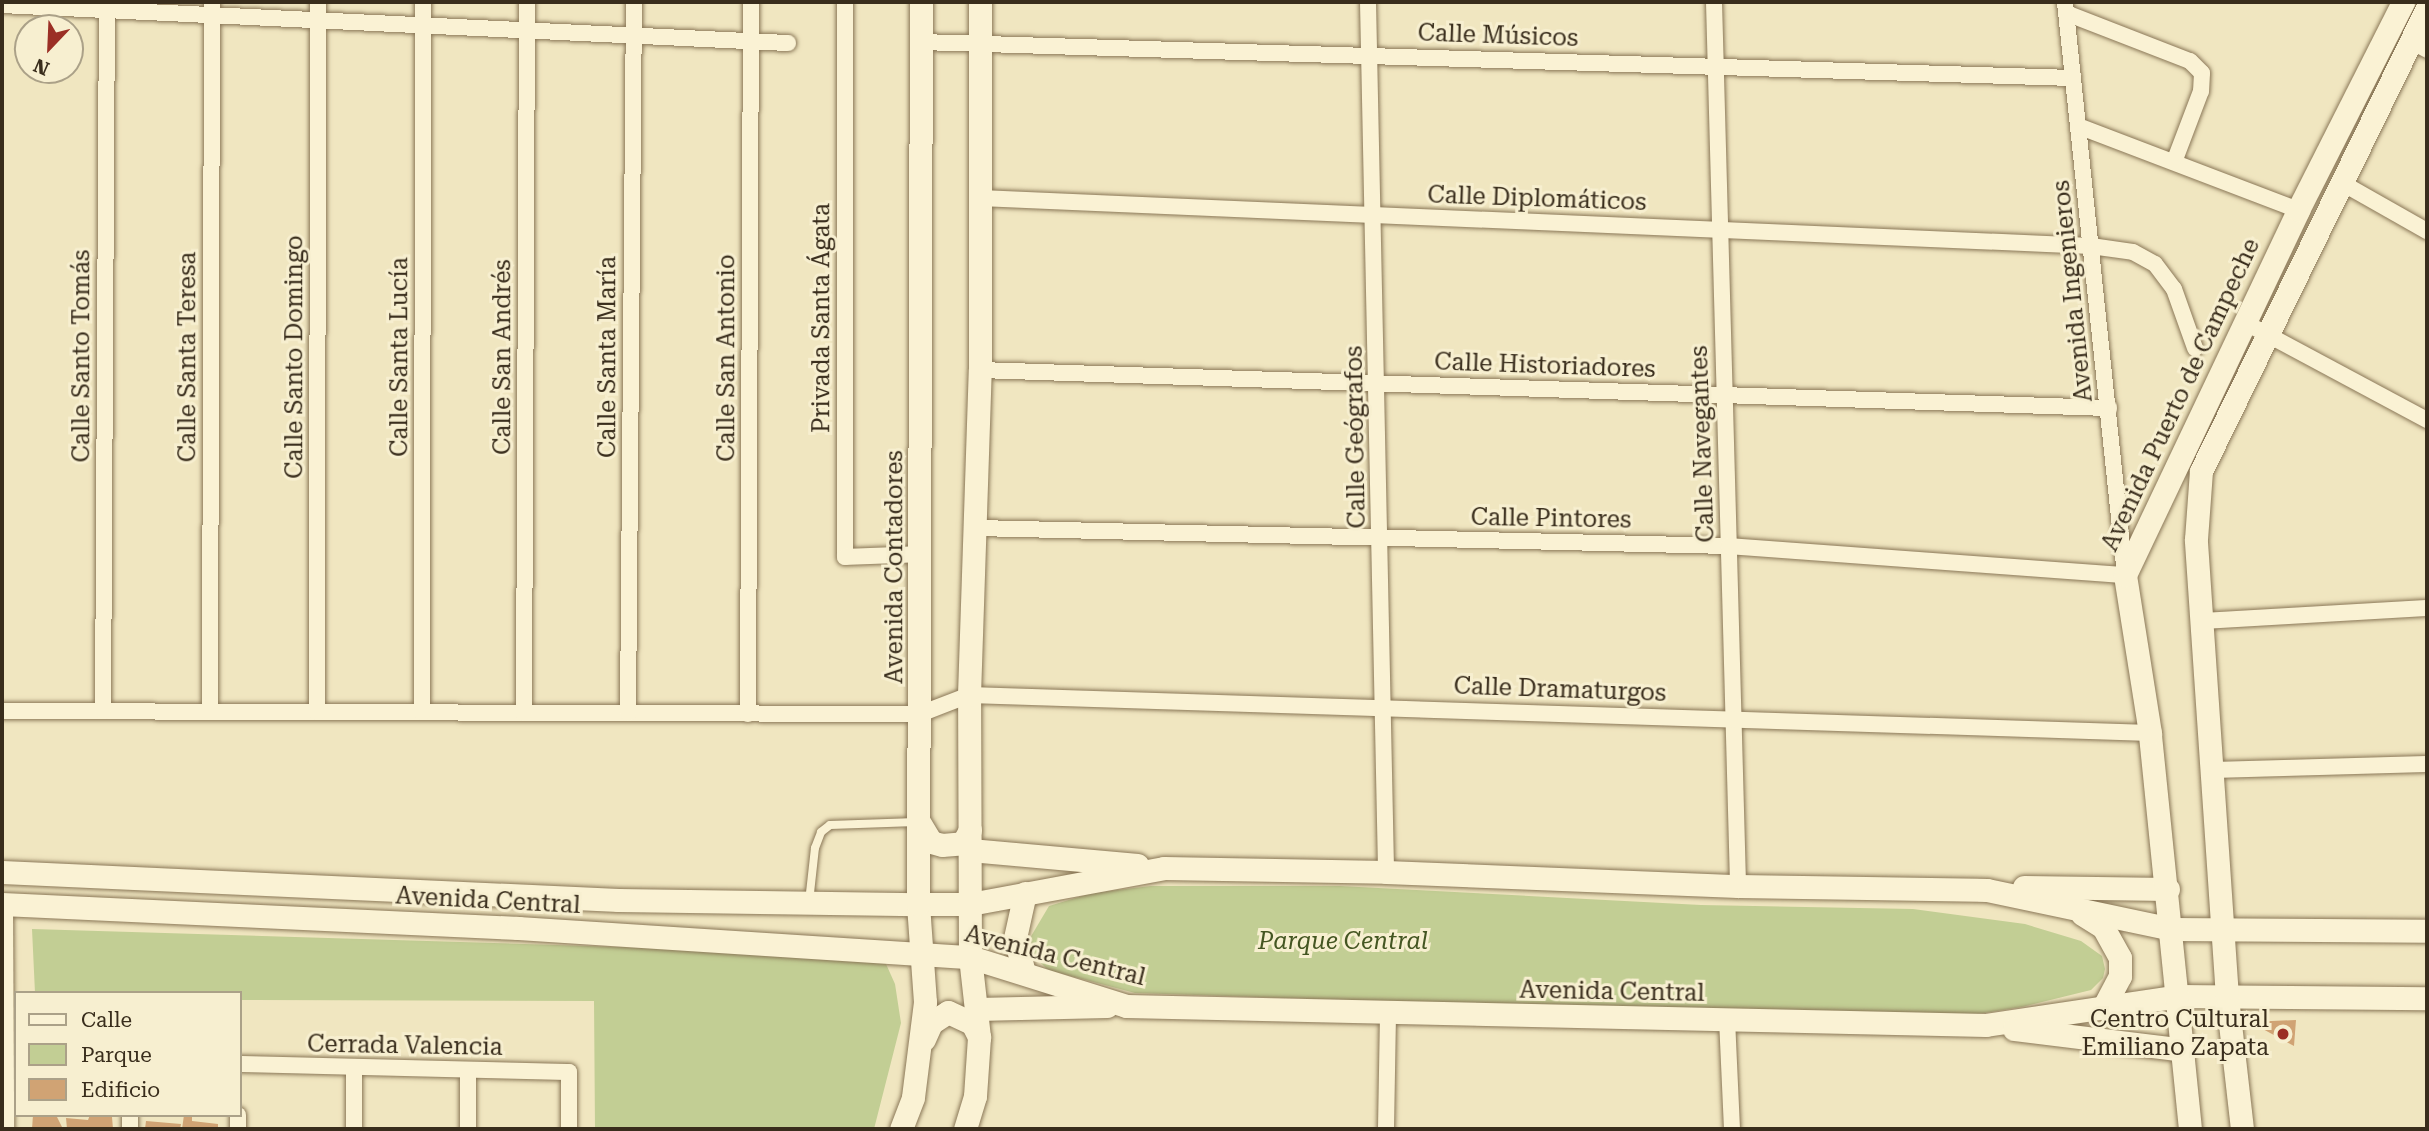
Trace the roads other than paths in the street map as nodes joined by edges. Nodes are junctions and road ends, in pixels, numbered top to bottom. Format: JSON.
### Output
{"nodes":[{"id":1,"x":318,"y":2,"type":"edge"},
{"id":2,"x":423,"y":2,"type":"edge"},
{"id":3,"x":527,"y":2,"type":"edge"},
{"id":4,"x":634,"y":2,"type":"edge"},
{"id":5,"x":751,"y":2,"type":"edge"},
{"id":6,"x":845,"y":2,"type":"edge"},
{"id":7,"x":921,"y":2,"type":"edge"},
{"id":8,"x":980,"y":2,"type":"edge"},
{"id":9,"x":1368,"y":2,"type":"edge"},
{"id":10,"x":1714,"y":2,"type":"edge"},
{"id":11,"x":2403,"y":2,"type":"edge"},
{"id":12,"x":2,"y":5,"type":"edge"},
{"id":13,"x":107,"y":6,"type":"edge"},
{"id":14,"x":2066,"y":7,"type":"edge"},
{"id":15,"x":212,"y":8,"type":"edge"},
{"id":16,"x":2427,"y":8,"type":"edge"},
{"id":17,"x":318,"y":20,"type":"junction"},
{"id":18,"x":423,"y":25,"type":"junction"},
{"id":19,"x":527,"y":30,"type":"junction"},
{"id":20,"x":633,"y":35,"type":"junction"},
{"id":21,"x":751,"y":41,"type":"junction"},
{"id":22,"x":921,"y":41,"type":"junction"},
{"id":23,"x":788,"y":43,"type":"dead end"},
{"id":24,"x":980,"y":43,"type":"junction"},
{"id":25,"x":2419,"y":46,"type":"edge"},
{"id":26,"x":1369,"y":55,"type":"junction"},
{"id":27,"x":1716,"y":65,"type":"junction"},
{"id":28,"x":2073,"y":78,"type":"junction"},
{"id":29,"x":2078,"y":126,"type":"junction"},
{"id":30,"x":2174,"y":162,"type":"junction"},
{"id":31,"x":2342,"y":183,"type":"junction"},
{"id":32,"x":980,"y":198,"type":"junction"},
{"id":33,"x":2298,"y":210,"type":"junction"},
{"id":34,"x":1373,"y":215,"type":"junction"},
{"id":35,"x":1720,"y":229,"type":"junction"},
{"id":36,"x":2427,"y":231,"type":"edge"},
{"id":37,"x":2091,"y":246,"type":"junction"},
{"id":38,"x":2244,"y":322,"type":"junction"},
{"id":39,"x":2268,"y":335,"type":"junction"},
{"id":40,"x":2195,"y":348,"type":"dead end"},
{"id":41,"x":980,"y":370,"type":"junction"},
{"id":42,"x":1378,"y":383,"type":"junction"},
{"id":43,"x":1724,"y":394,"type":"junction"},
{"id":44,"x":2109,"y":408,"type":"junction"},
{"id":45,"x":2427,"y":420,"type":"edge"},
{"id":46,"x":976,"y":528,"type":"junction"},
{"id":47,"x":1381,"y":537,"type":"junction"},
{"id":48,"x":1729,"y":546,"type":"junction"},
{"id":49,"x":922,"y":554,"type":"junction"},
{"id":50,"x":2125,"y":575,"type":"junction"},
{"id":51,"x":2427,"y":608,"type":"edge"},
{"id":52,"x":2202,"y":621,"type":"junction"},
{"id":53,"x":969,"y":695,"type":"junction"},
{"id":54,"x":1384,"y":706,"type":"junction"},
{"id":55,"x":2,"y":711,"type":"edge"},
{"id":56,"x":103,"y":711,"type":"junction"},
{"id":57,"x":210,"y":712,"type":"junction"},
{"id":58,"x":317,"y":712,"type":"junction"},
{"id":59,"x":422,"y":712,"type":"junction"},
{"id":60,"x":524,"y":713,"type":"junction"},
{"id":61,"x":628,"y":713,"type":"junction"},
{"id":62,"x":748,"y":714,"type":"junction"},
{"id":63,"x":920,"y":714,"type":"junction"},
{"id":64,"x":1734,"y":719,"type":"junction"},
{"id":65,"x":2150,"y":733,"type":"junction"},
{"id":66,"x":2427,"y":764,"type":"edge"},
{"id":67,"x":2212,"y":771,"type":"junction"},
{"id":68,"x":919,"y":822,"type":"junction"},
{"id":69,"x":970,"y":840,"type":"junction"},
{"id":70,"x":1164,"y":867,"type":"junction"},
{"id":71,"x":2,"y":872,"type":"edge"},
{"id":72,"x":1386,"y":872,"type":"junction"},
{"id":73,"x":1738,"y":886,"type":"junction"},
{"id":74,"x":2168,"y":889,"type":"junction"},
{"id":75,"x":1987,"y":890,"type":"junction"},
{"id":76,"x":1026,"y":893,"type":"junction"},
{"id":77,"x":809,"y":903,"type":"junction"},
{"id":78,"x":4,"y":904,"type":"edge"},
{"id":79,"x":971,"y":904,"type":"junction"},
{"id":80,"x":2057,"y":904,"type":"junction"},
{"id":81,"x":918,"y":905,"type":"junction"},
{"id":82,"x":2172,"y":929,"type":"junction"},
{"id":83,"x":2222,"y":931,"type":"junction"},
{"id":84,"x":2427,"y":931,"type":"edge"},
{"id":85,"x":923,"y":953,"type":"junction"},
{"id":86,"x":970,"y":957,"type":"junction"},
{"id":87,"x":1024,"y":973,"type":"junction"},
{"id":88,"x":2179,"y":996,"type":"junction"},
{"id":89,"x":2227,"y":997,"type":"junction"},
{"id":90,"x":2427,"y":998,"type":"edge"},
{"id":91,"x":1126,"y":1006,"type":"junction"},
{"id":92,"x":2103,"y":1008,"type":"junction"},
{"id":93,"x":977,"y":1009,"type":"junction"},
{"id":94,"x":1388,"y":1015,"type":"junction"},
{"id":95,"x":1727,"y":1020,"type":"junction"},
{"id":96,"x":1986,"y":1025,"type":"junction"},
{"id":97,"x":979,"y":1037,"type":"junction"},
{"id":98,"x":923,"y":1042,"type":"junction"},
{"id":99,"x":2184,"y":1050,"type":"junction"},
{"id":100,"x":8,"y":1053,"type":"edge"},
{"id":101,"x":242,"y":1064,"type":"edge"},
{"id":102,"x":354,"y":1068,"type":"junction"},
{"id":103,"x":468,"y":1070,"type":"junction"},
{"id":104,"x":975,"y":1096,"type":"junction"},
{"id":105,"x":6,"y":1129,"type":"edge"},
{"id":106,"x":354,"y":1129,"type":"edge"},
{"id":107,"x":468,"y":1129,"type":"edge"},
{"id":108,"x":569,"y":1129,"type":"edge"},
{"id":109,"x":901,"y":1129,"type":"edge"},
{"id":110,"x":965,"y":1129,"type":"edge"},
{"id":111,"x":975,"y":1129,"type":"edge"},
{"id":112,"x":1386,"y":1129,"type":"edge"},
{"id":113,"x":1732,"y":1129,"type":"edge"},
{"id":114,"x":2190,"y":1129,"type":"edge"},
{"id":115,"x":2242,"y":1129,"type":"edge"}],
"edges":[{"from":1,"to":17,"type":"street","name":"Calle Santo Domingo"},
{"from":2,"to":18,"type":"street","name":"Calle Santa Lucía"},
{"from":3,"to":19,"type":"street","name":"Calle San Andrés"},
{"from":4,"to":20,"type":"street","name":"Calle Santa María"},
{"from":5,"to":21,"type":"street","name":"Calle San Antonio"},
{"from":6,"to":49,"type":"street","name":"Privada Santa Ágata"},
{"from":7,"to":22,"type":"main road","name":"Avenida Contadores"},
{"from":8,"to":24,"type":"main road"},
{"from":9,"to":26,"type":"street","name":"Calle Geógrafos"},
{"from":10,"to":27,"type":"street","name":"Calle Navegantes"},
{"from":11,"to":33,"type":"main road","name":"Avenida Puerto de Campeche"},
{"from":12,"to":13,"type":"street"},
{"from":13,"to":15,"type":"street"},
{"from":13,"to":56,"type":"street","name":"Calle Santo Tomás"},
{"from":14,"to":28,"type":"street","name":"Avenida Ingenieros"},
{"from":14,"to":30,"type":"street"},
{"from":15,"to":17,"type":"street"},
{"from":15,"to":57,"type":"street","name":"Calle Santa Teresa"},
{"from":16,"to":25,"type":"main road","name":"Avenida Puerto de Campeche"},
{"from":17,"to":18,"type":"street"},
{"from":17,"to":58,"type":"street","name":"Calle Santo Domingo"},
{"from":18,"to":19,"type":"street"},
{"from":18,"to":59,"type":"street","name":"Calle Santa Lucía"},
{"from":19,"to":20,"type":"street"},
{"from":19,"to":60,"type":"street","name":"Calle San Andrés"},
{"from":20,"to":21,"type":"street"},
{"from":20,"to":61,"type":"street","name":"Calle Santa María"},
{"from":21,"to":23,"type":"street"},
{"from":21,"to":62,"type":"street","name":"Calle San Antonio"},
{"from":22,"to":24,"type":"street","name":"Calle Músicos"},
{"from":22,"to":49,"type":"main road","name":"Avenida Contadores"},
{"from":24,"to":26,"type":"street","name":"Calle Músicos"},
{"from":24,"to":32,"type":"main road"},
{"from":25,"to":31,"type":"main road","name":"Avenida Puerto de Campeche"},
{"from":26,"to":27,"type":"street","name":"Calle Músicos"},
{"from":26,"to":34,"type":"street","name":"Calle Geógrafos"},
{"from":27,"to":28,"type":"street","name":"Calle Músicos"},
{"from":27,"to":35,"type":"street","name":"Calle Navegantes"},
{"from":28,"to":29,"type":"street","name":"Avenida Ingenieros"},
{"from":29,"to":30,"type":"street"},
{"from":29,"to":37,"type":"street","name":"Avenida Ingenieros"},
{"from":30,"to":33,"type":"street"},
{"from":31,"to":36,"type":"street"},
{"from":31,"to":39,"type":"main road","name":"Avenida Puerto de Campeche"},
{"from":32,"to":34,"type":"street","name":"Calle Diplomáticos"},
{"from":32,"to":41,"type":"main road"},
{"from":33,"to":38,"type":"main road","name":"Avenida Puerto de Campeche"},
{"from":34,"to":35,"type":"street","name":"Calle Diplomáticos"},
{"from":34,"to":42,"type":"street","name":"Calle Geógrafos"},
{"from":35,"to":37,"type":"street","name":"Calle Diplomáticos"},
{"from":35,"to":43,"type":"street","name":"Calle Navegantes"},
{"from":37,"to":40,"type":"street","name":"Calle Diplomáticos"},
{"from":37,"to":44,"type":"street","name":"Avenida Ingenieros"},
{"from":38,"to":39,"type":"street"},
{"from":38,"to":50,"type":"main road","name":"Avenida Puerto de Campeche"},
{"from":39,"to":45,"type":"street"},
{"from":39,"to":52,"type":"main road","name":"Avenida Puerto de Campeche"},
{"from":41,"to":42,"type":"street","name":"Calle Historiadores"},
{"from":41,"to":46,"type":"main road"},
{"from":42,"to":43,"type":"street","name":"Calle Historiadores"},
{"from":42,"to":47,"type":"street","name":"Calle Geógrafos"},
{"from":43,"to":44,"type":"street","name":"Calle Historiadores"},
{"from":43,"to":48,"type":"street","name":"Calle Navegantes"},
{"from":44,"to":50,"type":"street","name":"Avenida Ingenieros"},
{"from":46,"to":47,"type":"street","name":"Calle Pintores"},
{"from":46,"to":53,"type":"main road"},
{"from":47,"to":48,"type":"street","name":"Calle Pintores"},
{"from":47,"to":54,"type":"street","name":"Calle Geógrafos"},
{"from":48,"to":50,"type":"street","name":"Calle Pintores"},
{"from":48,"to":64,"type":"street","name":"Calle Navegantes"},
{"from":49,"to":63,"type":"main road","name":"Avenida Contadores"},
{"from":50,"to":65,"type":"main road","name":"Avenida Puerto de Campeche"},
{"from":51,"to":52,"type":"street"},
{"from":52,"to":67,"type":"main road","name":"Avenida Puerto de Campeche"},
{"from":53,"to":54,"type":"street","name":"Calle Dramaturgos"},
{"from":53,"to":63,"type":"street"},
{"from":53,"to":69,"type":"main road"},
{"from":54,"to":64,"type":"street","name":"Calle Dramaturgos"},
{"from":54,"to":72,"type":"street","name":"Calle Geógrafos"},
{"from":55,"to":56,"type":"street"},
{"from":56,"to":57,"type":"street"},
{"from":57,"to":58,"type":"street"},
{"from":58,"to":59,"type":"street"},
{"from":59,"to":60,"type":"street"},
{"from":60,"to":61,"type":"street"},
{"from":61,"to":62,"type":"street"},
{"from":62,"to":63,"type":"street"},
{"from":63,"to":68,"type":"main road","name":"Avenida Contadores"},
{"from":64,"to":65,"type":"street","name":"Calle Dramaturgos"},
{"from":64,"to":73,"type":"street","name":"Calle Navegantes"},
{"from":65,"to":74,"type":"main road","name":"Avenida Puerto de Campeche"},
{"from":66,"to":67,"type":"street"},
{"from":67,"to":83,"type":"main road","name":"Avenida Puerto de Campeche"},
{"from":68,"to":69,"type":"main road"},
{"from":68,"to":77,"type":"lane"},
{"from":68,"to":81,"type":"main road","name":"Avenida Contadores"},
{"from":69,"to":70,"type":"main road"},
{"from":69,"to":79,"type":"main road"},
{"from":70,"to":72,"type":"main road","name":"Avenida Central"},
{"from":70,"to":76,"type":"main road","name":"Avenida Central"},
{"from":71,"to":77,"type":"main road","name":"Avenida Central"},
{"from":72,"to":73,"type":"main road","name":"Avenida Central"},
{"from":73,"to":75,"type":"main road","name":"Avenida Central"},
{"from":74,"to":75,"type":"main road"},
{"from":74,"to":82,"type":"main road","name":"Avenida Puerto de Campeche"},
{"from":75,"to":80,"type":"main road","name":"Avenida Central"},
{"from":76,"to":79,"type":"main road","name":"Avenida Central"},
{"from":76,"to":87,"type":"main road"},
{"from":77,"to":81,"type":"main road","name":"Avenida Central"},
{"from":78,"to":85,"type":"main road","name":"Avenida Central"},
{"from":78,"to":100,"type":"street"},
{"from":79,"to":81,"type":"main road","name":"Avenida Central"},
{"from":79,"to":86,"type":"main road"},
{"from":80,"to":82,"type":"main road","name":"Avenida Central"},
{"from":80,"to":92,"type":"main road"},
{"from":81,"to":85,"type":"main road","name":"Avenida Contadores"},
{"from":82,"to":83,"type":"main road","name":"Avenida Central"},
{"from":82,"to":88,"type":"main road","name":"Avenida Puerto de Campeche"},
{"from":83,"to":84,"type":"main road","name":"Avenida Central"},
{"from":83,"to":89,"type":"main road","name":"Avenida Puerto de Campeche"},
{"from":85,"to":86,"type":"main road","name":"Avenida Central"},
{"from":85,"to":98,"type":"main road","name":"Avenida Contadores"},
{"from":86,"to":87,"type":"main road","name":"Avenida Central"},
{"from":86,"to":93,"type":"main road"},
{"from":87,"to":91,"type":"main road","name":"Avenida Central"},
{"from":88,"to":89,"type":"main road","name":"Avenida Central"},
{"from":88,"to":92,"type":"main road","name":"Avenida Central"},
{"from":88,"to":99,"type":"main road","name":"Avenida Puerto de Campeche"},
{"from":89,"to":90,"type":"main road","name":"Avenida Central"},
{"from":89,"to":115,"type":"main road","name":"Avenida Puerto de Campeche"},
{"from":91,"to":93,"type":"main road"},
{"from":91,"to":94,"type":"main road","name":"Avenida Central"},
{"from":92,"to":96,"type":"main road","name":"Avenida Central"},
{"from":93,"to":97,"type":"main road"},
{"from":94,"to":95,"type":"main road","name":"Avenida Central"},
{"from":94,"to":112,"type":"street"},
{"from":95,"to":96,"type":"main road","name":"Avenida Central"},
{"from":95,"to":113,"type":"street"},
{"from":96,"to":99,"type":"main road"},
{"from":97,"to":98,"type":"main road"},
{"from":97,"to":104,"type":"main road"},
{"from":98,"to":109,"type":"main road","name":"Avenida Contadores"},
{"from":99,"to":114,"type":"main road","name":"Avenida Puerto de Campeche"},
{"from":100,"to":105,"type":"street"},
{"from":101,"to":102,"type":"street","name":"Cerrada Valencia"},
{"from":102,"to":103,"type":"street","name":"Cerrada Valencia"},
{"from":102,"to":106,"type":"street"},
{"from":103,"to":107,"type":"street"},
{"from":103,"to":108,"type":"street","name":"Cerrada Valencia"},
{"from":104,"to":110,"type":"main road"},
{"from":104,"to":111,"type":"street"}]}
